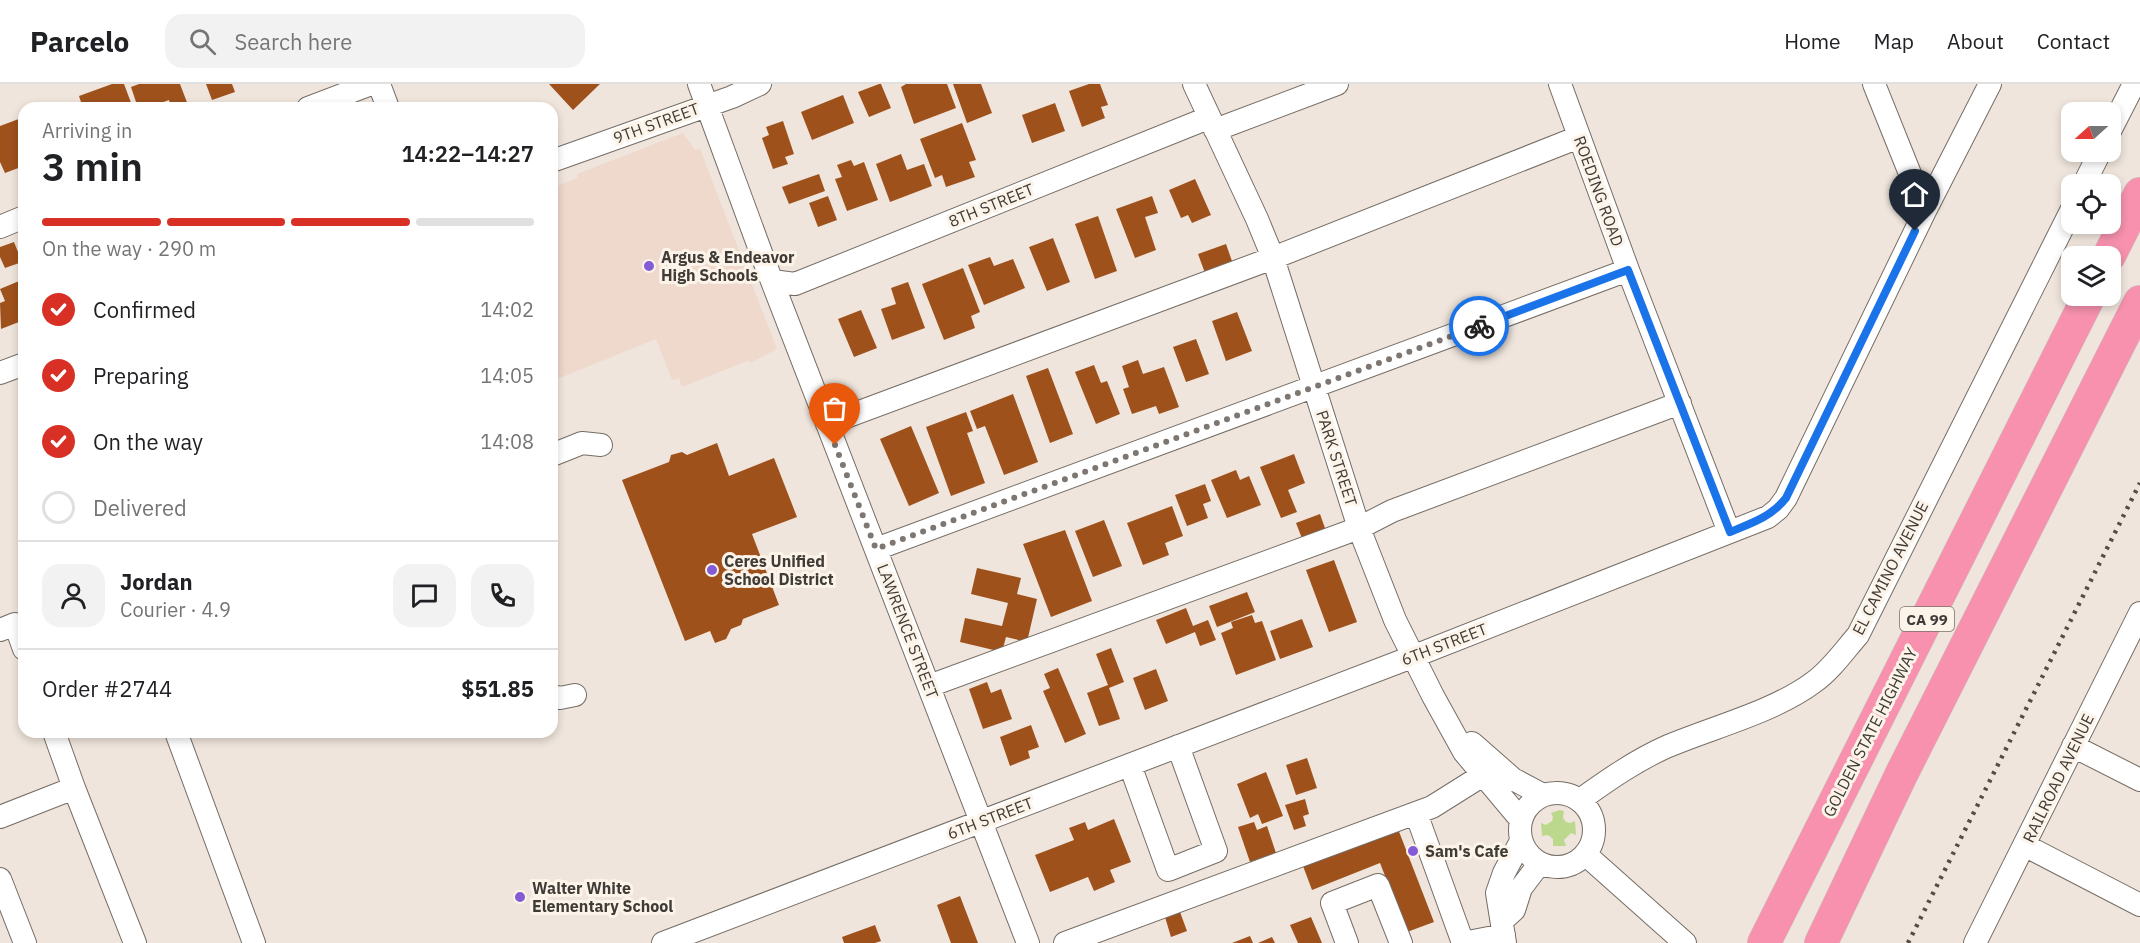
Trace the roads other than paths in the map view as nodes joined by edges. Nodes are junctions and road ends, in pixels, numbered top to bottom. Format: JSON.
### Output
{"nodes":[{"id":1,"x":371,"y":84,"type":"edge"},
{"id":2,"x":379,"y":84,"type":"edge"},
{"id":3,"x":760,"y":84,"type":"edge"},
{"id":4,"x":1194,"y":84,"type":"edge"},
{"id":5,"x":1337,"y":84,"type":"edge"},
{"id":6,"x":1560,"y":84,"type":"edge"},
{"id":7,"x":1874,"y":84,"type":"edge"},
{"id":8,"x":1990,"y":84,"type":"edge"},
{"id":9,"x":2134,"y":84,"type":"edge"},
{"id":10,"x":703,"y":94,"type":"edge"},
{"id":11,"x":324,"y":102,"type":"edge"},
{"id":12,"x":386,"y":102,"type":"edge"},
{"id":13,"x":2121,"y":109,"type":"edge"},
{"id":14,"x":1211,"y":124,"type":"junction"},
{"id":15,"x":1579,"y":137,"type":"junction"},
{"id":16,"x":558,"y":158,"type":"edge"},
{"id":17,"x":2140,"y":194,"type":"edge"},
{"id":18,"x":1925,"y":211,"type":"junction"},
{"id":19,"x":18,"y":220,"type":"edge"},
{"id":20,"x":0,"y":227,"type":"edge"},
{"id":21,"x":2061,"y":231,"type":"edge"},
{"id":22,"x":2114,"y":246,"type":"edge"},
{"id":23,"x":1273,"y":258,"type":"junction"},
{"id":24,"x":1628,"y":270,"type":"junction"},
{"id":25,"x":772,"y":281,"type":"junction"},
{"id":26,"x":2140,"y":302,"type":"edge"},
{"id":27,"x":2084,"y":306,"type":"edge"},
{"id":28,"x":18,"y":366,"type":"edge"},
{"id":29,"x":0,"y":373,"type":"edge"},
{"id":30,"x":1314,"y":387,"type":"junction"},
{"id":31,"x":1680,"y":403,"type":"junction"},
{"id":32,"x":827,"y":424,"type":"junction"},
{"id":33,"x":601,"y":445,"type":"dead end"},
{"id":34,"x":558,"y":453,"type":"edge"},
{"id":35,"x":1359,"y":528,"type":"junction"},
{"id":36,"x":1730,"y":532,"type":"junction"},
{"id":37,"x":876,"y":549,"type":"junction"},
{"id":38,"x":2140,"y":613,"type":"edge"},
{"id":39,"x":0,"y":630,"type":"edge"},
{"id":40,"x":18,"y":632,"type":"edge"},
{"id":41,"x":1412,"y":657,"type":"junction"},
{"id":42,"x":929,"y":686,"type":"junction"},
{"id":43,"x":575,"y":695,"type":"dead end"},
{"id":44,"x":558,"y":698,"type":"edge"},
{"id":45,"x":1452,"y":727,"type":"junction"},
{"id":46,"x":56,"y":738,"type":"edge"},
{"id":47,"x":178,"y":738,"type":"edge"},
{"id":48,"x":1178,"y":746,"type":"junction"},
{"id":49,"x":2073,"y":746,"type":"junction"},
{"id":50,"x":1130,"y":765,"type":"junction"},
{"id":51,"x":1483,"y":775,"type":"junction"},
{"id":52,"x":2140,"y":780,"type":"edge"},
{"id":53,"x":74,"y":788,"type":"junction"},
{"id":54,"x":1543,"y":795,"type":"junction"},
{"id":55,"x":1838,"y":797,"type":"junction"},
{"id":56,"x":1580,"y":800,"type":"junction"},
{"id":57,"x":1416,"y":813,"type":"junction"},
{"id":58,"x":0,"y":817,"type":"edge"},
{"id":59,"x":981,"y":821,"type":"junction"},
{"id":60,"x":1521,"y":831,"type":"junction"},
{"id":61,"x":2024,"y":845,"type":"junction"},
{"id":62,"x":1586,"y":854,"type":"junction"},
{"id":63,"x":1540,"y":863,"type":"junction"},
{"id":64,"x":1,"y":886,"type":"edge"},
{"id":65,"x":2140,"y":905,"type":"edge"},
{"id":66,"x":1504,"y":933,"type":"edge"},
{"id":67,"x":25,"y":943,"type":"edge"},
{"id":68,"x":135,"y":943,"type":"edge"},
{"id":69,"x":254,"y":943,"type":"edge"},
{"id":70,"x":663,"y":943,"type":"edge"},
{"id":71,"x":1028,"y":943,"type":"edge"},
{"id":72,"x":1065,"y":943,"type":"edge"},
{"id":73,"x":1347,"y":943,"type":"edge"},
{"id":74,"x":1401,"y":943,"type":"edge"},
{"id":75,"x":1463,"y":943,"type":"edge"},
{"id":76,"x":1685,"y":943,"type":"edge"},
{"id":77,"x":1743,"y":943,"type":"edge"},
{"id":78,"x":1764,"y":943,"type":"edge"},
{"id":79,"x":1821,"y":943,"type":"edge"},
{"id":80,"x":1975,"y":943,"type":"edge"}],
"edges":[{"from":1,"to":11,"type":"street"},
{"from":2,"to":12,"type":"street"},
{"from":3,"to":10,"type":"street","name":"9TH STREET"},
{"from":4,"to":14,"type":"street","name":"PARK STREET"},
{"from":5,"to":14,"type":"street","name":"8TH STREET"},
{"from":6,"to":15,"type":"street","name":"ROEDING ROAD"},
{"from":7,"to":18,"type":"street"},
{"from":8,"to":18,"type":"street","name":"6TH STREET"},
{"from":9,"to":13,"type":"street"},
{"from":10,"to":16,"type":"street","name":"9TH STREET"},
{"from":10,"to":25,"type":"street","name":"LAWRENCE STREET"},
{"from":14,"to":23,"type":"street","name":"PARK STREET"},
{"from":14,"to":25,"type":"street","name":"8TH STREET"},
{"from":15,"to":23,"type":"street"},
{"from":15,"to":24,"type":"street","name":"ROEDING ROAD"},
{"from":17,"to":22,"type":"highway"},
{"from":18,"to":36,"type":"street","name":"6TH STREET"},
{"from":19,"to":20,"type":"street"},
{"from":21,"to":56,"type":"street","name":"EL CAMINO AVENUE"},
{"from":23,"to":30,"type":"street","name":"PARK STREET"},
{"from":23,"to":32,"type":"street"},
{"from":24,"to":30,"type":"street"},
{"from":24,"to":31,"type":"street","name":"ROEDING ROAD"},
{"from":25,"to":32,"type":"street","name":"LAWRENCE STREET"},
{"from":26,"to":79,"type":"highway","number":"CA 99"},
{"from":27,"to":55,"type":"highway","name":"GOLDEN STATE HIGHWAY","number":"CA 99"},
{"from":28,"to":29,"type":"street"},
{"from":30,"to":35,"type":"street","name":"PARK STREET"},
{"from":30,"to":37,"type":"street"},
{"from":31,"to":35,"type":"street"},
{"from":31,"to":36,"type":"street","name":"ROEDING ROAD"},
{"from":32,"to":37,"type":"street","name":"LAWRENCE STREET"},
{"from":33,"to":34,"type":"street"},
{"from":35,"to":41,"type":"street","name":"PARK STREET"},
{"from":35,"to":42,"type":"street"},
{"from":36,"to":41,"type":"street","name":"6TH STREET"},
{"from":37,"to":42,"type":"street","name":"LAWRENCE STREET"},
{"from":38,"to":49,"type":"street","name":"RAILROAD AVENUE"},
{"from":39,"to":40,"type":"street"},
{"from":41,"to":45,"type":"street","name":"PARK STREET"},
{"from":41,"to":48,"type":"street","name":"6TH STREET"},
{"from":42,"to":59,"type":"street","name":"LAWRENCE STREET"},
{"from":43,"to":44,"type":"street"},
{"from":45,"to":51,"type":"street","name":"PARK STREET"},
{"from":45,"to":54,"type":"street","name":"PARK STREET"},
{"from":46,"to":53,"type":"street"},
{"from":47,"to":69,"type":"street"},
{"from":48,"to":50,"type":"street","name":"6TH STREET"},
{"from":48,"to":50,"type":"street"},
{"from":49,"to":52,"type":"street"},
{"from":49,"to":61,"type":"street","name":"RAILROAD AVENUE"},
{"from":50,"to":59,"type":"street","name":"6TH STREET"},
{"from":51,"to":57,"type":"street"},
{"from":51,"to":60,"type":"street","name":"PARK STREET"},
{"from":53,"to":58,"type":"street"},
{"from":53,"to":68,"type":"street"},
{"from":54,"to":56,"type":"street"},
{"from":54,"to":60,"type":"street"},
{"from":55,"to":77,"type":"highway"},
{"from":55,"to":78,"type":"highway","name":"GOLDEN STATE HIGHWAY","number":"CA 99"},
{"from":56,"to":62,"type":"street"},
{"from":57,"to":72,"type":"street"},
{"from":57,"to":75,"type":"street"},
{"from":59,"to":70,"type":"street","name":"6TH STREET"},
{"from":59,"to":71,"type":"street","name":"LAWRENCE STREET"},
{"from":60,"to":63,"type":"street"},
{"from":60,"to":66,"type":"street"},
{"from":61,"to":65,"type":"street"},
{"from":61,"to":80,"type":"street","name":"RAILROAD AVENUE"},
{"from":62,"to":63,"type":"street"},
{"from":62,"to":76,"type":"street"},
{"from":63,"to":66,"type":"street"},
{"from":64,"to":67,"type":"street"},
{"from":66,"to":75,"type":"street"},
{"from":73,"to":74,"type":"street"}]}
